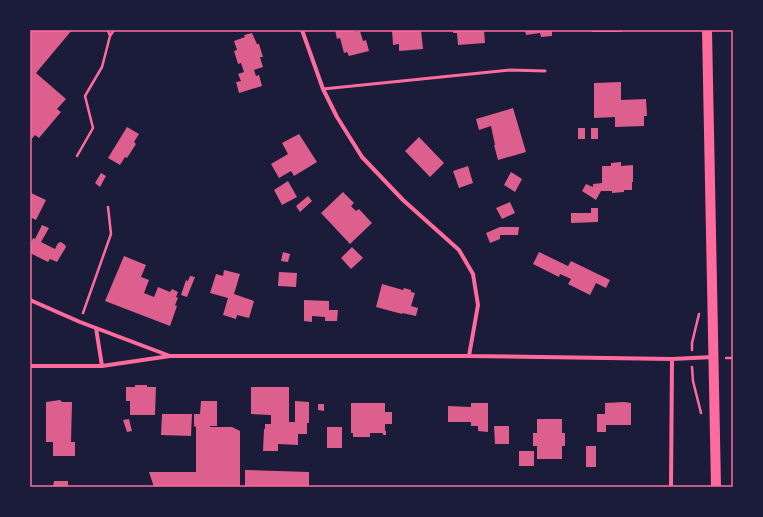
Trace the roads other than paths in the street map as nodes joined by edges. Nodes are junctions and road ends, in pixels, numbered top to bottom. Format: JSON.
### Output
{"nodes":[{"id":1,"x":302,"y":30,"type":"edge"},
{"id":2,"x":707,"y":30,"type":"edge"},
{"id":3,"x":545,"y":71,"type":"dead end"},
{"id":4,"x":324,"y":89,"type":"junction"},
{"id":5,"x":30,"y":300,"type":"edge"},
{"id":6,"x":96,"y":328,"type":"junction"},
{"id":7,"x":170,"y":356,"type":"junction"},
{"id":8,"x":469,"y":356,"type":"junction"},
{"id":9,"x":713,"y":357,"type":"junction"},
{"id":10,"x":672,"y":359,"type":"junction"},
{"id":11,"x":30,"y":366,"type":"edge"},
{"id":12,"x":102,"y":366,"type":"junction"},
{"id":13,"x":671,"y":487,"type":"edge"},
{"id":14,"x":716,"y":487,"type":"edge"}],
"edges":[{"from":1,"to":4,"type":"street"},
{"from":2,"to":9,"type":"main road"},
{"from":3,"to":4,"type":"lane"},
{"from":4,"to":8,"type":"street"},
{"from":5,"to":6,"type":"street"},
{"from":6,"to":7,"type":"street"},
{"from":6,"to":12,"type":"street"},
{"from":7,"to":8,"type":"street"},
{"from":7,"to":12,"type":"street"},
{"from":8,"to":10,"type":"street"},
{"from":9,"to":10,"type":"street"},
{"from":9,"to":14,"type":"main road"},
{"from":10,"to":13,"type":"street"},
{"from":11,"to":12,"type":"street"}]}
